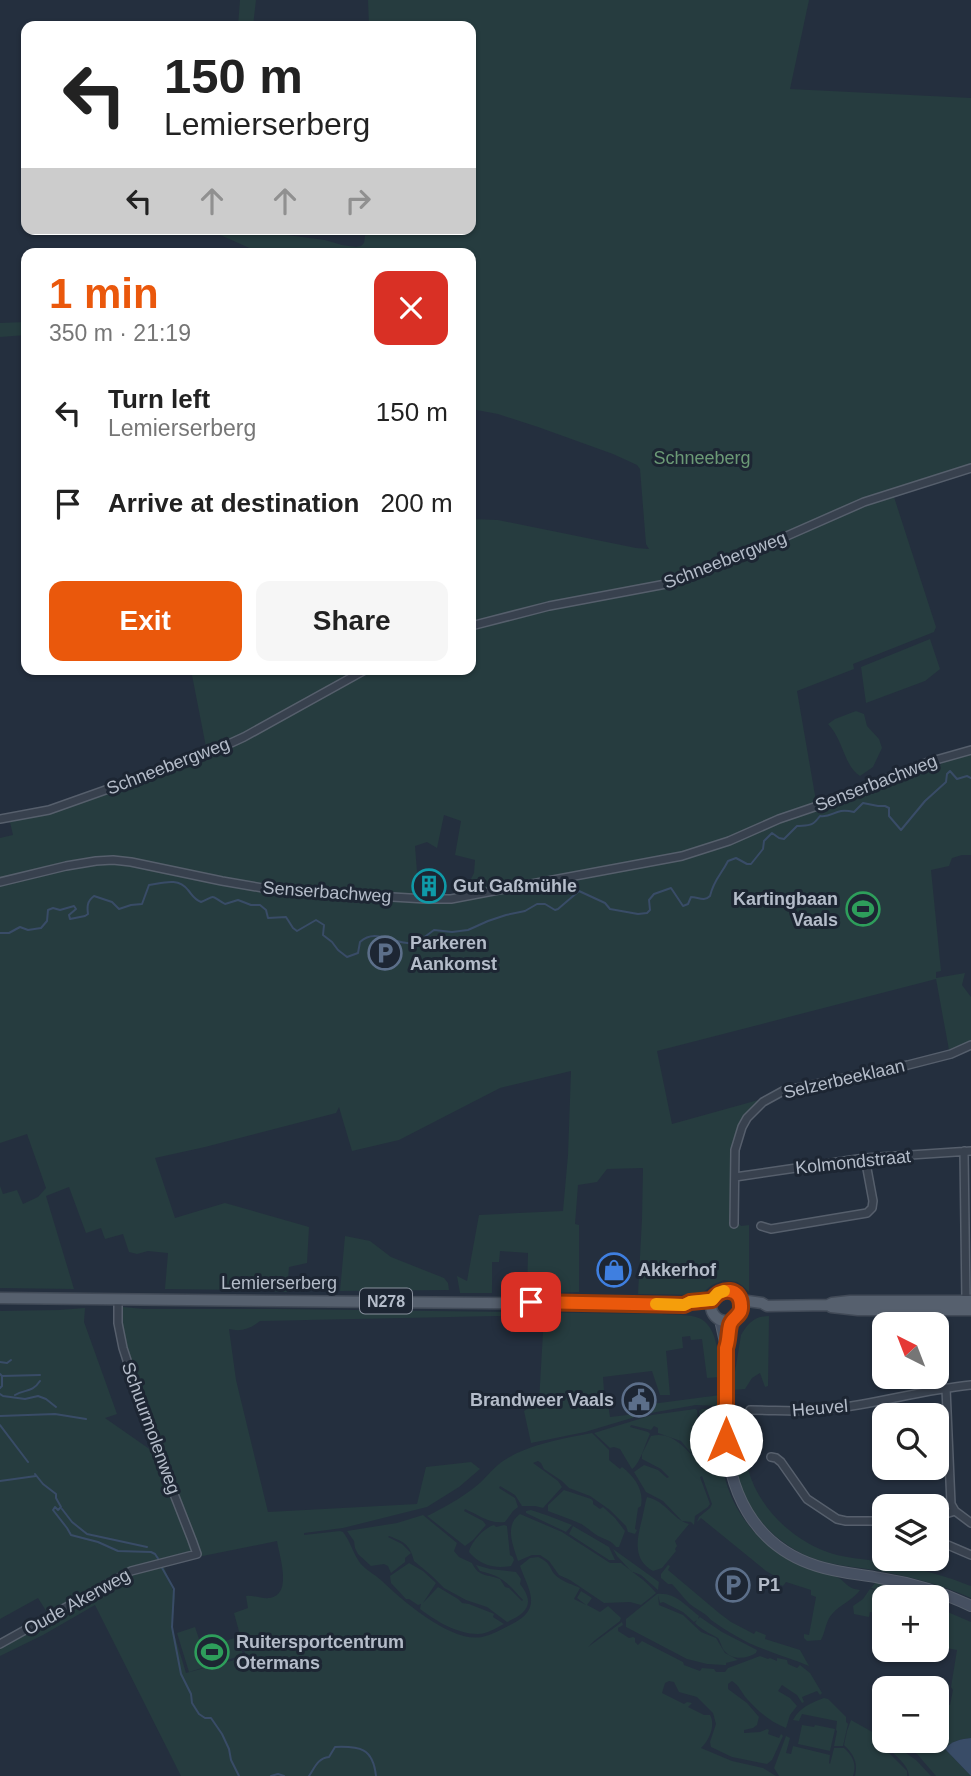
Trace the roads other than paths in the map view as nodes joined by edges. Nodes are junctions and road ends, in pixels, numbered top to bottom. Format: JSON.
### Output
{"nodes":[{"id":1,"x":971,"y":468,"type":"edge"},
{"id":2,"x":476,"y":625,"type":"edge"},
{"id":3,"x":356,"y":675,"type":"edge"},
{"id":4,"x":971,"y":750,"type":"edge"},
{"id":5,"x":0,"y":819,"type":"edge"},
{"id":6,"x":0,"y":882,"type":"edge"},
{"id":7,"x":971,"y":1045,"type":"edge"},
{"id":8,"x":967,"y":1151,"type":"edge"},
{"id":9,"x":866,"y":1158,"type":"junction"},
{"id":10,"x":735,"y":1177,"type":"junction"},
{"id":11,"x":734,"y":1224,"type":"dead end"},
{"id":12,"x":761,"y":1226,"type":"dead end"},
{"id":13,"x":0,"y":1298,"type":"edge"},
{"id":14,"x":118,"y":1299,"type":"junction"},
{"id":15,"x":711,"y":1306,"type":"junction"},
{"id":16,"x":969,"y":1306,"type":"edge"},
{"id":17,"x":733,"y":1313,"type":"junction"},
{"id":18,"x":971,"y":1385,"type":"edge"},
{"id":19,"x":949,"y":1388,"type":"edge"},
{"id":20,"x":935,"y":1390,"type":"edge"},
{"id":21,"x":946,"y":1390,"type":"edge"},
{"id":22,"x":750,"y":1410,"type":"dead end"},
{"id":23,"x":771,"y":1457,"type":"dead end"},
{"id":24,"x":955,"y":1511,"type":"junction"},
{"id":25,"x":949,"y":1513,"type":"edge"},
{"id":26,"x":872,"y":1521,"type":"edge"},
{"id":27,"x":971,"y":1523,"type":"edge"},
{"id":28,"x":949,"y":1546,"type":"edge"},
{"id":29,"x":197,"y":1554,"type":"joint"},
{"id":30,"x":971,"y":1555,"type":"edge"},
{"id":31,"x":971,"y":1606,"type":"edge"},
{"id":32,"x":0,"y":1644,"type":"edge"}],
"edges":[{"from":1,"to":2,"type":"street","name":"Schneebergweg"},
{"from":3,"to":5,"type":"street","name":"Schneebergweg"},
{"from":4,"to":6,"type":"street","name":"Senserbachweg"},
{"from":7,"to":10,"type":"street","name":"Selzerbeeklaan"},
{"from":8,"to":9,"type":"street","name":"Kolmondstraat"},
{"from":8,"to":16,"type":"street"},
{"from":9,"to":10,"type":"street","name":"Kolmondstraat"},
{"from":9,"to":12,"type":"street"},
{"from":10,"to":11,"type":"street","name":"Selzerbeeklaan"},
{"from":13,"to":14,"type":"main road","name":"Lemierserberg","number":"N278"},
{"from":14,"to":15,"type":"main road","name":"Lemierserberg","number":"N278"},
{"from":14,"to":29,"type":"street","name":"Schuurmolenweg"},
{"from":15,"to":17,"type":"main road"},
{"from":15,"to":17,"type":"main road","number":"N278"},
{"from":16,"to":17,"type":"main road","number":"N278"},
{"from":17,"to":31,"type":"main road"},
{"from":18,"to":19,"type":"street","name":"Heuvel"},
{"from":20,"to":22,"type":"street","name":"Heuvel"},
{"from":21,"to":24,"type":"street"},
{"from":23,"to":26,"type":"street"},
{"from":24,"to":25,"type":"street"},
{"from":24,"to":27,"type":"street"},
{"from":28,"to":30,"type":"street"},
{"from":29,"to":32,"type":"street","name":"Oude Akerweg"}]}
